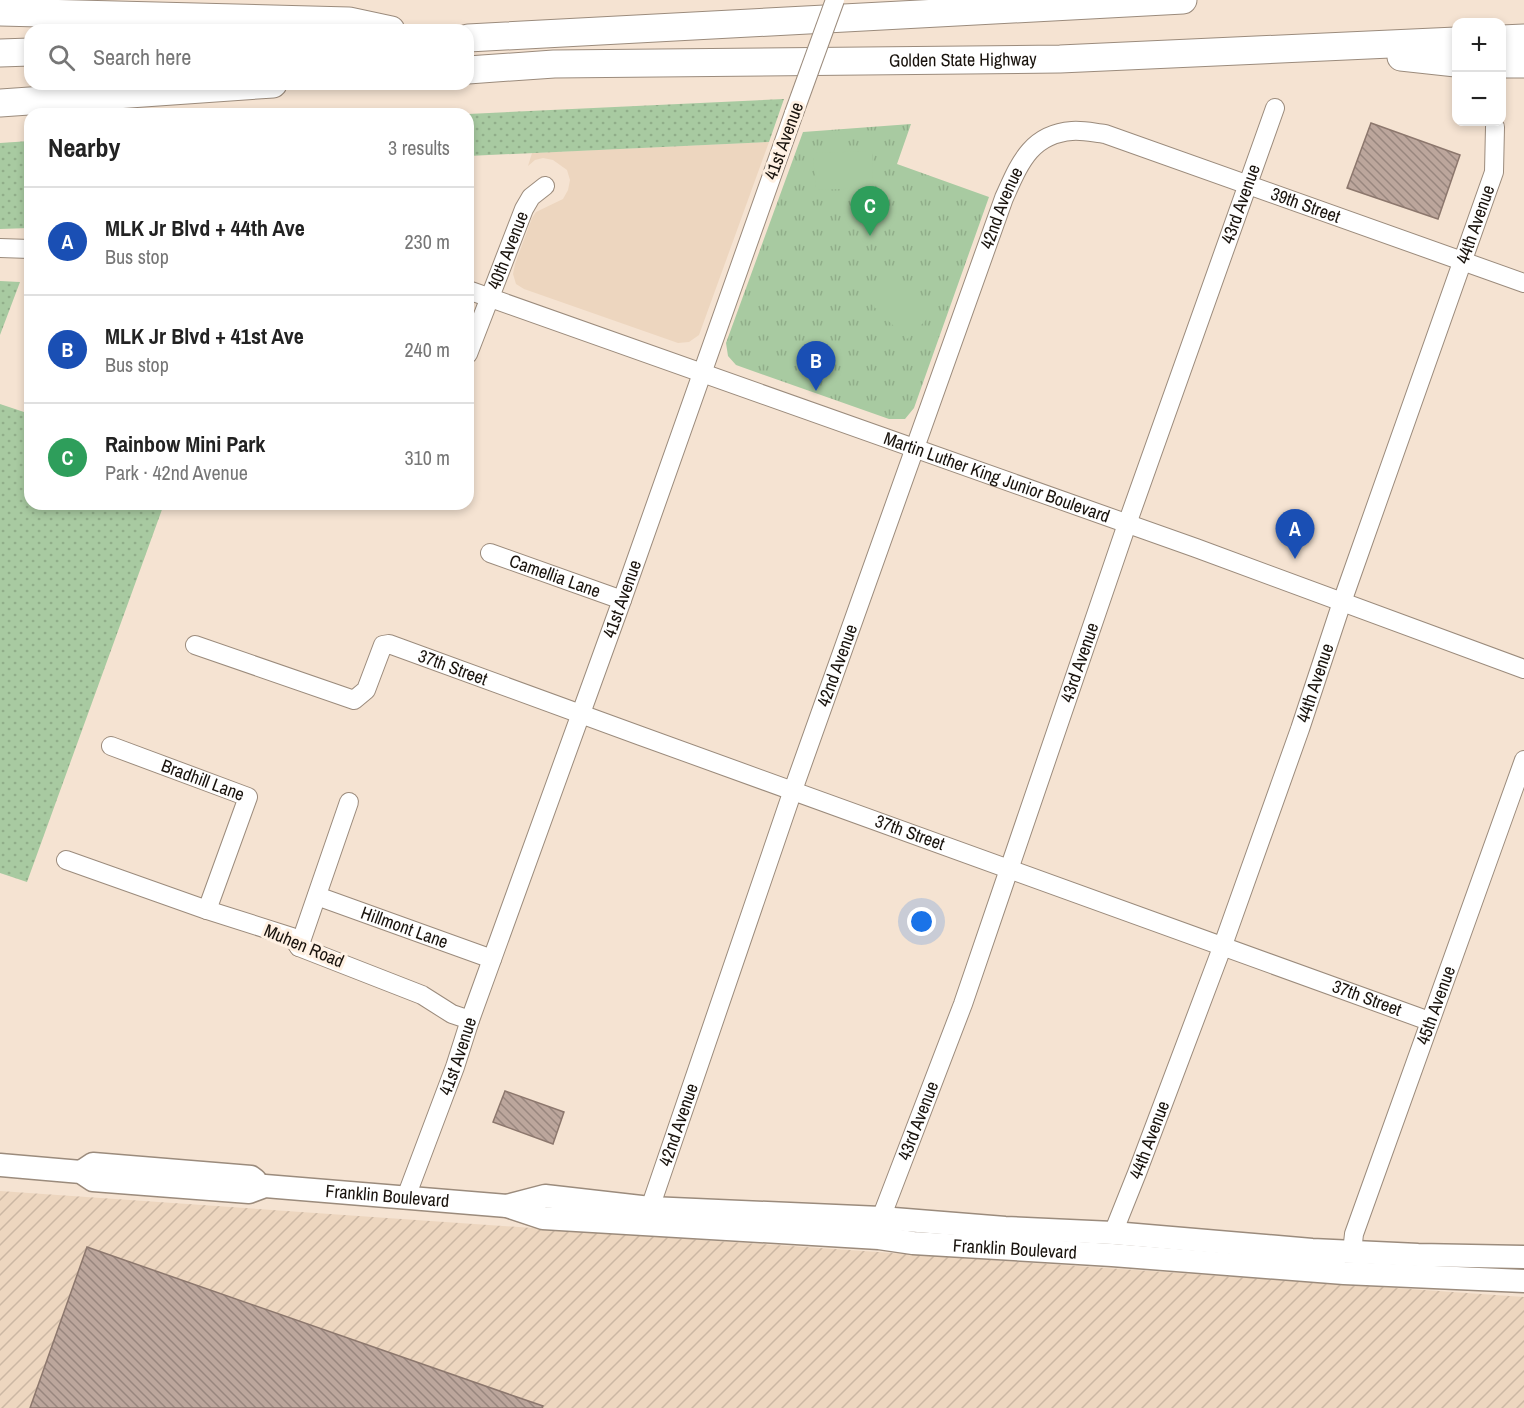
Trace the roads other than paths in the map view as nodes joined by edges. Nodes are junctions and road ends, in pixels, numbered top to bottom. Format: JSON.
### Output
{"nodes":[{"id":1,"x":835,"y":0,"type":"edge"},
{"id":2,"x":1184,"y":0,"type":"edge"},
{"id":3,"x":0,"y":12,"type":"edge"},
{"id":4,"x":363,"y":24,"type":"edge"},
{"id":5,"x":474,"y":38,"type":"edge"},
{"id":6,"x":1524,"y":38,"type":"edge"},
{"id":7,"x":1506,"y":39,"type":"edge"},
{"id":8,"x":1452,"y":41,"type":"edge"},
{"id":9,"x":1310,"y":48,"type":"junction"},
{"id":10,"x":24,"y":52,"type":"edge"},
{"id":11,"x":0,"y":53,"type":"edge"},
{"id":12,"x":1452,"y":63,"type":"edge"},
{"id":13,"x":1506,"y":64,"type":"edge"},
{"id":14,"x":1524,"y":64,"type":"edge"},
{"id":15,"x":474,"y":70,"type":"edge"},
{"id":16,"x":187,"y":90,"type":"edge"},
{"id":17,"x":0,"y":103,"type":"edge"},
{"id":18,"x":1275,"y":108,"type":"dead end"},
{"id":19,"x":1495,"y":127,"type":"dead end"},
{"id":20,"x":1049,"y":136,"type":"joint"},
{"id":21,"x":1248,"y":184,"type":"junction"},
{"id":22,"x":545,"y":186,"type":"dead end"},
{"id":23,"x":0,"y":248,"type":"edge"},
{"id":24,"x":24,"y":249,"type":"edge"},
{"id":25,"x":1463,"y":260,"type":"junction"},
{"id":26,"x":1524,"y":282,"type":"edge"},
{"id":27,"x":474,"y":292,"type":"edge"},
{"id":28,"x":490,"y":298,"type":"junction"},
{"id":29,"x":474,"y":339,"type":"edge"},
{"id":30,"x":702,"y":374,"type":"junction"},
{"id":31,"x":915,"y":449,"type":"junction"},
{"id":32,"x":1127,"y":524,"type":"junction"},
{"id":33,"x":490,"y":553,"type":"dead end"},
{"id":34,"x":622,"y":600,"type":"junction"},
{"id":35,"x":1342,"y":602,"type":"junction"},
{"id":36,"x":195,"y":645,"type":"dead end"},
{"id":37,"x":1524,"y":669,"type":"edge"},
{"id":38,"x":580,"y":714,"type":"junction"},
{"id":39,"x":111,"y":746,"type":"dead end"},
{"id":40,"x":1524,"y":760,"type":"edge"},
{"id":41,"x":793,"y":790,"type":"junction"},
{"id":42,"x":349,"y":802,"type":"dead end"},
{"id":43,"x":66,"y":860,"type":"dead end"},
{"id":44,"x":1009,"y":868,"type":"junction"},
{"id":45,"x":317,"y":896,"type":"junction"},
{"id":46,"x":207,"y":910,"type":"junction"},
{"id":47,"x":1222,"y":945,"type":"junction"},
{"id":48,"x":299,"y":947,"type":"junction"},
{"id":49,"x":492,"y":959,"type":"junction"},
{"id":50,"x":470,"y":1020,"type":"junction"},
{"id":51,"x":1429,"y":1021,"type":"junction"},
{"id":52,"x":0,"y":1165,"type":"edge"},
{"id":53,"x":406,"y":1197,"type":"junction"},
{"id":54,"x":507,"y":1206,"type":"junction"},
{"id":55,"x":650,"y":1208,"type":"junction"},
{"id":56,"x":881,"y":1218,"type":"junction"},
{"id":57,"x":1113,"y":1233,"type":"junction"},
{"id":58,"x":1259,"y":1245,"type":"junction"},
{"id":59,"x":1352,"y":1252,"type":"junction"},
{"id":60,"x":1524,"y":1257,"type":"edge"},
{"id":61,"x":1524,"y":1266,"type":"edge"},
{"id":62,"x":1415,"y":1276,"type":"junction"},
{"id":63,"x":1524,"y":1281,"type":"edge"}],
"edges":[{"from":1,"to":30,"type":"street","name":"41st Avenue","bridge":true},
{"from":2,"to":5,"type":"highway"},
{"from":3,"to":4,"type":"highway"},
{"from":6,"to":7,"type":"highway"},
{"from":8,"to":9,"type":"highway","name":"Golden State Highway"},
{"from":9,"to":12,"type":"highway"},
{"from":9,"to":15,"type":"highway","name":"Golden State Highway"},
{"from":10,"to":11,"type":"highway"},
{"from":13,"to":14,"type":"highway"},
{"from":16,"to":17,"type":"highway"},
{"from":18,"to":21,"type":"street","name":"43rd Avenue"},
{"from":19,"to":25,"type":"street","name":"44th Avenue"},
{"from":20,"to":21,"type":"street","name":"39th Street"},
{"from":20,"to":31,"type":"street","name":"42nd Avenue"},
{"from":21,"to":25,"type":"street","name":"39th Street"},
{"from":21,"to":32,"type":"street","name":"43rd Avenue"},
{"from":22,"to":28,"type":"street","name":"40th Avenue"},
{"from":23,"to":24,"type":"street"},
{"from":25,"to":26,"type":"street","name":"39th Street"},
{"from":25,"to":35,"type":"street","name":"44th Avenue"},
{"from":27,"to":28,"type":"street","name":"Martin Luther King Junior Boulevard"},
{"from":28,"to":29,"type":"street","name":"40th Avenue"},
{"from":28,"to":30,"type":"street","name":"Martin Luther King Junior Boulevard"},
{"from":30,"to":31,"type":"street","name":"Martin Luther King Junior Boulevard"},
{"from":30,"to":34,"type":"street","name":"41st Avenue"},
{"from":31,"to":32,"type":"street","name":"Martin Luther King Junior Boulevard"},
{"from":31,"to":41,"type":"street","name":"42nd Avenue"},
{"from":32,"to":35,"type":"street","name":"Martin Luther King Junior Boulevard"},
{"from":32,"to":44,"type":"street","name":"43rd Avenue"},
{"from":33,"to":34,"type":"street","name":"Camellia Lane"},
{"from":34,"to":38,"type":"street","name":"41st Avenue"},
{"from":35,"to":37,"type":"street","name":"Martin Luther King Junior Boulevard"},
{"from":35,"to":47,"type":"street","name":"44th Avenue"},
{"from":36,"to":38,"type":"street","name":"37th Street"},
{"from":38,"to":41,"type":"street","name":"37th Street"},
{"from":38,"to":49,"type":"street","name":"41st Avenue"},
{"from":39,"to":46,"type":"street","name":"Bradhill Lane"},
{"from":40,"to":51,"type":"street","name":"45th Avenue"},
{"from":41,"to":44,"type":"street","name":"37th Street"},
{"from":41,"to":55,"type":"street","name":"42nd Avenue"},
{"from":42,"to":45,"type":"street"},
{"from":43,"to":46,"type":"street","name":"Muhen Road"},
{"from":44,"to":47,"type":"street","name":"37th Street"},
{"from":44,"to":56,"type":"street","name":"43rd Avenue"},
{"from":45,"to":48,"type":"street"},
{"from":45,"to":49,"type":"street","name":"Hillmont Lane"},
{"from":46,"to":48,"type":"street","name":"Muhen Road"},
{"from":47,"to":51,"type":"street","name":"37th Street"},
{"from":47,"to":57,"type":"street","name":"44th Avenue"},
{"from":48,"to":50,"type":"street","name":"Muhen Road"},
{"from":49,"to":50,"type":"street","name":"41st Avenue"},
{"from":50,"to":53,"type":"street","name":"41st Avenue"},
{"from":51,"to":59,"type":"street","name":"45th Avenue"},
{"from":52,"to":53,"type":"main road","name":"Franklin Boulevard"},
{"from":53,"to":54,"type":"main road","name":"Franklin Boulevard"},
{"from":54,"to":55,"type":"main road","name":"Franklin Boulevard"},
{"from":54,"to":62,"type":"main road","name":"Franklin Boulevard"},
{"from":55,"to":56,"type":"main road","name":"Franklin Boulevard"},
{"from":56,"to":57,"type":"main road","name":"Franklin Boulevard"},
{"from":57,"to":58,"type":"main road","name":"Franklin Boulevard"},
{"from":58,"to":59,"type":"main road","name":"Franklin Boulevard"},
{"from":58,"to":62,"type":"main road"},
{"from":59,"to":60,"type":"main road","name":"Franklin Boulevard"},
{"from":61,"to":62,"type":"main road"},
{"from":62,"to":63,"type":"main road","name":"Franklin Boulevard"}]}
